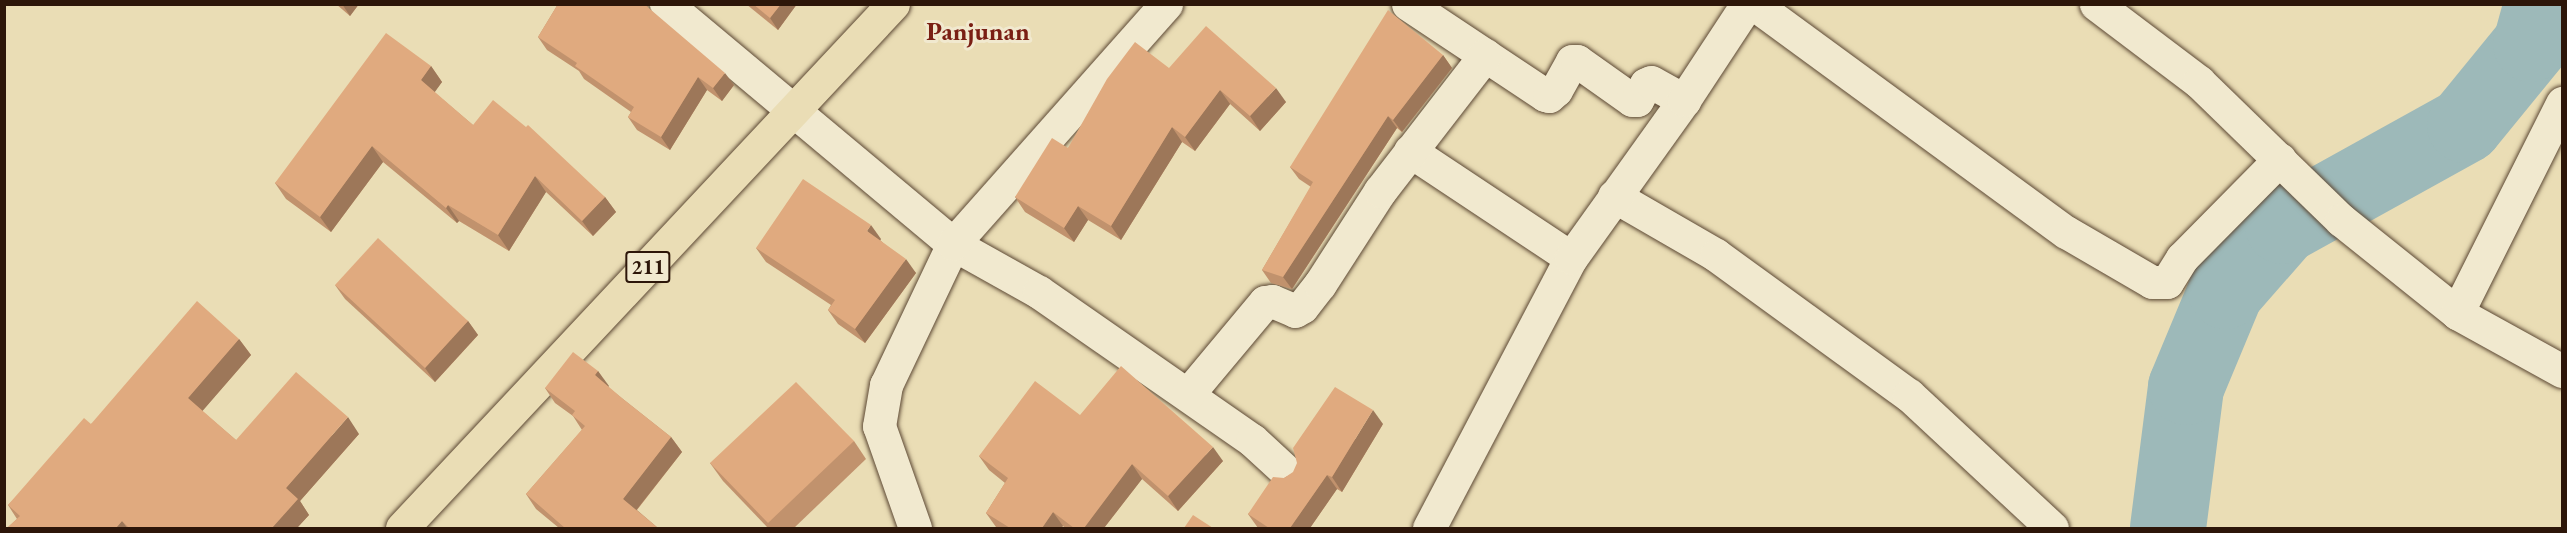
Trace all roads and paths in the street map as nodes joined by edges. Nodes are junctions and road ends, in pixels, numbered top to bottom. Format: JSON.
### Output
{"nodes":[{"id":1,"x":666,"y":4,"type":"edge"},
{"id":2,"x":893,"y":4,"type":"edge"},
{"id":3,"x":1166,"y":4,"type":"edge"},
{"id":4,"x":1408,"y":4,"type":"edge"},
{"id":5,"x":1747,"y":4,"type":"edge"},
{"id":6,"x":1754,"y":4,"type":"edge"},
{"id":7,"x":2096,"y":4,"type":"edge"},
{"id":8,"x":1485,"y":55,"type":"junction"},
{"id":9,"x":1684,"y":100,"type":"junction"},
{"id":10,"x":2562,"y":103,"type":"edge"},
{"id":11,"x":795,"y":110,"type":"junction"},
{"id":12,"x":1410,"y":152,"type":"junction"},
{"id":13,"x":2280,"y":159,"type":"junction"},
{"id":14,"x":1614,"y":196,"type":"junction"},
{"id":15,"x":953,"y":244,"type":"junction"},
{"id":16,"x":1571,"y":258,"type":"junction"},
{"id":17,"x":2457,"y":313,"type":"junction"},
{"id":18,"x":2562,"y":371,"type":"edge"},
{"id":19,"x":1188,"y":394,"type":"junction"},
{"id":20,"x":1289,"y":474,"type":"edge"},
{"id":21,"x":402,"y":528,"type":"edge"},
{"id":22,"x":915,"y":528,"type":"edge"},
{"id":23,"x":1429,"y":528,"type":"edge"},
{"id":24,"x":2052,"y":528,"type":"edge"}],
"edges":[{"from":1,"to":11,"type":"street"},
{"from":2,"to":11,"type":"main road","number":"211"},
{"from":3,"to":15,"type":"street"},
{"from":4,"to":8,"type":"street"},
{"from":5,"to":9,"type":"street"},
{"from":6,"to":13,"type":"street"},
{"from":7,"to":13,"type":"street"},
{"from":8,"to":9,"type":"street"},
{"from":8,"to":12,"type":"street"},
{"from":9,"to":14,"type":"street"},
{"from":10,"to":17,"type":"street"},
{"from":11,"to":15,"type":"street"},
{"from":11,"to":21,"type":"main road","number":"211"},
{"from":12,"to":16,"type":"street"},
{"from":12,"to":19,"type":"street"},
{"from":13,"to":17,"type":"street"},
{"from":14,"to":16,"type":"street"},
{"from":14,"to":24,"type":"street"},
{"from":15,"to":19,"type":"street"},
{"from":15,"to":22,"type":"street"},
{"from":16,"to":23,"type":"street"},
{"from":17,"to":18,"type":"street"},
{"from":19,"to":20,"type":"street"}]}
